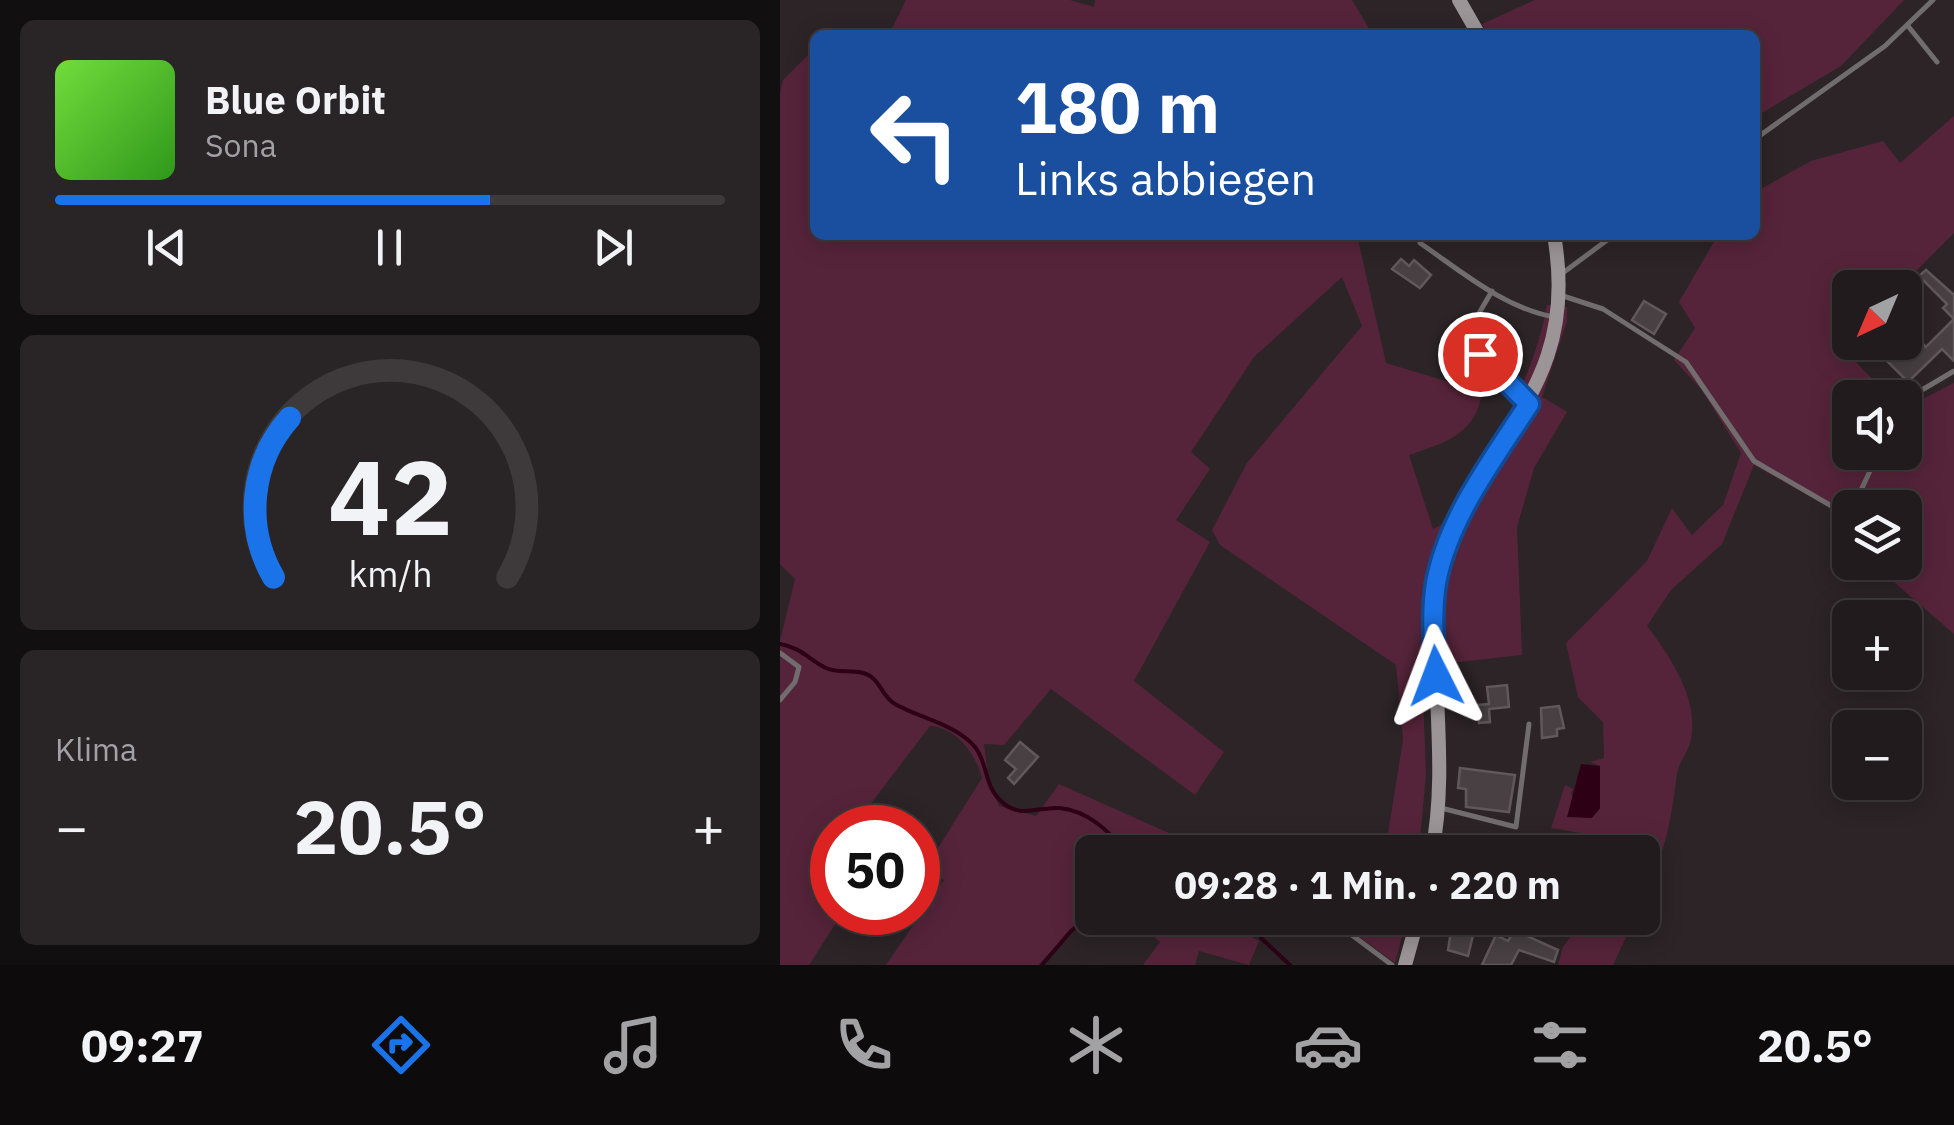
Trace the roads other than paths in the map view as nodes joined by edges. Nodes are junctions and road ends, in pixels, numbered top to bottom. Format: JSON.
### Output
{"nodes":[{"id":1,"x":1459,"y":0,"type":"edge"},
{"id":2,"x":1933,"y":0,"type":"edge"},
{"id":3,"x":1908,"y":26,"type":"junction"},
{"id":4,"x":1475,"y":30,"type":"edge"},
{"id":5,"x":1938,"y":62,"type":"dead end"},
{"id":6,"x":1760,"y":134,"type":"edge"},
{"id":7,"x":1420,"y":240,"type":"edge"},
{"id":8,"x":1554,"y":240,"type":"edge"},
{"id":9,"x":1607,"y":240,"type":"edge"},
{"id":10,"x":1558,"y":276,"type":"junction"},
{"id":11,"x":1492,"y":291,"type":"junction"},
{"id":12,"x":1559,"y":295,"type":"junction"},
{"id":13,"x":1556,"y":318,"type":"junction"},
{"id":14,"x":1954,"y":371,"type":"edge"},
{"id":15,"x":1922,"y":390,"type":"edge"},
{"id":16,"x":1529,"y":404,"type":"junction"},
{"id":17,"x":1870,"y":470,"type":"edge"},
{"id":18,"x":780,"y":653,"type":"edge"},
{"id":19,"x":780,"y":700,"type":"edge"},
{"id":20,"x":1529,"y":724,"type":"dead end"},
{"id":21,"x":1438,"y":808,"type":"junction"},
{"id":22,"x":1434,"y":835,"type":"edge"},
{"id":23,"x":1352,"y":935,"type":"edge"},
{"id":24,"x":1413,"y":935,"type":"edge"},
{"id":25,"x":1392,"y":965,"type":"edge"},
{"id":26,"x":1405,"y":965,"type":"edge"}],
"edges":[{"from":1,"to":4,"type":"main road"},
{"from":2,"to":3,"type":"lane"},
{"from":3,"to":5,"type":"lane"},
{"from":3,"to":6,"type":"lane"},
{"from":7,"to":11,"type":"lane"},
{"from":8,"to":10,"type":"main road"},
{"from":9,"to":10,"type":"lane"},
{"from":10,"to":12,"type":"main road"},
{"from":11,"to":13,"type":"lane"},
{"from":11,"to":16,"type":"lane"},
{"from":12,"to":13,"type":"main road"},
{"from":12,"to":17,"type":"lane"},
{"from":13,"to":16,"type":"main road"},
{"from":14,"to":15,"type":"lane"},
{"from":16,"to":21,"type":"main road"},
{"from":18,"to":19,"type":"lane"},
{"from":20,"to":21,"type":"lane"},
{"from":21,"to":22,"type":"main road"},
{"from":23,"to":25,"type":"lane"},
{"from":24,"to":26,"type":"main road"}]}
